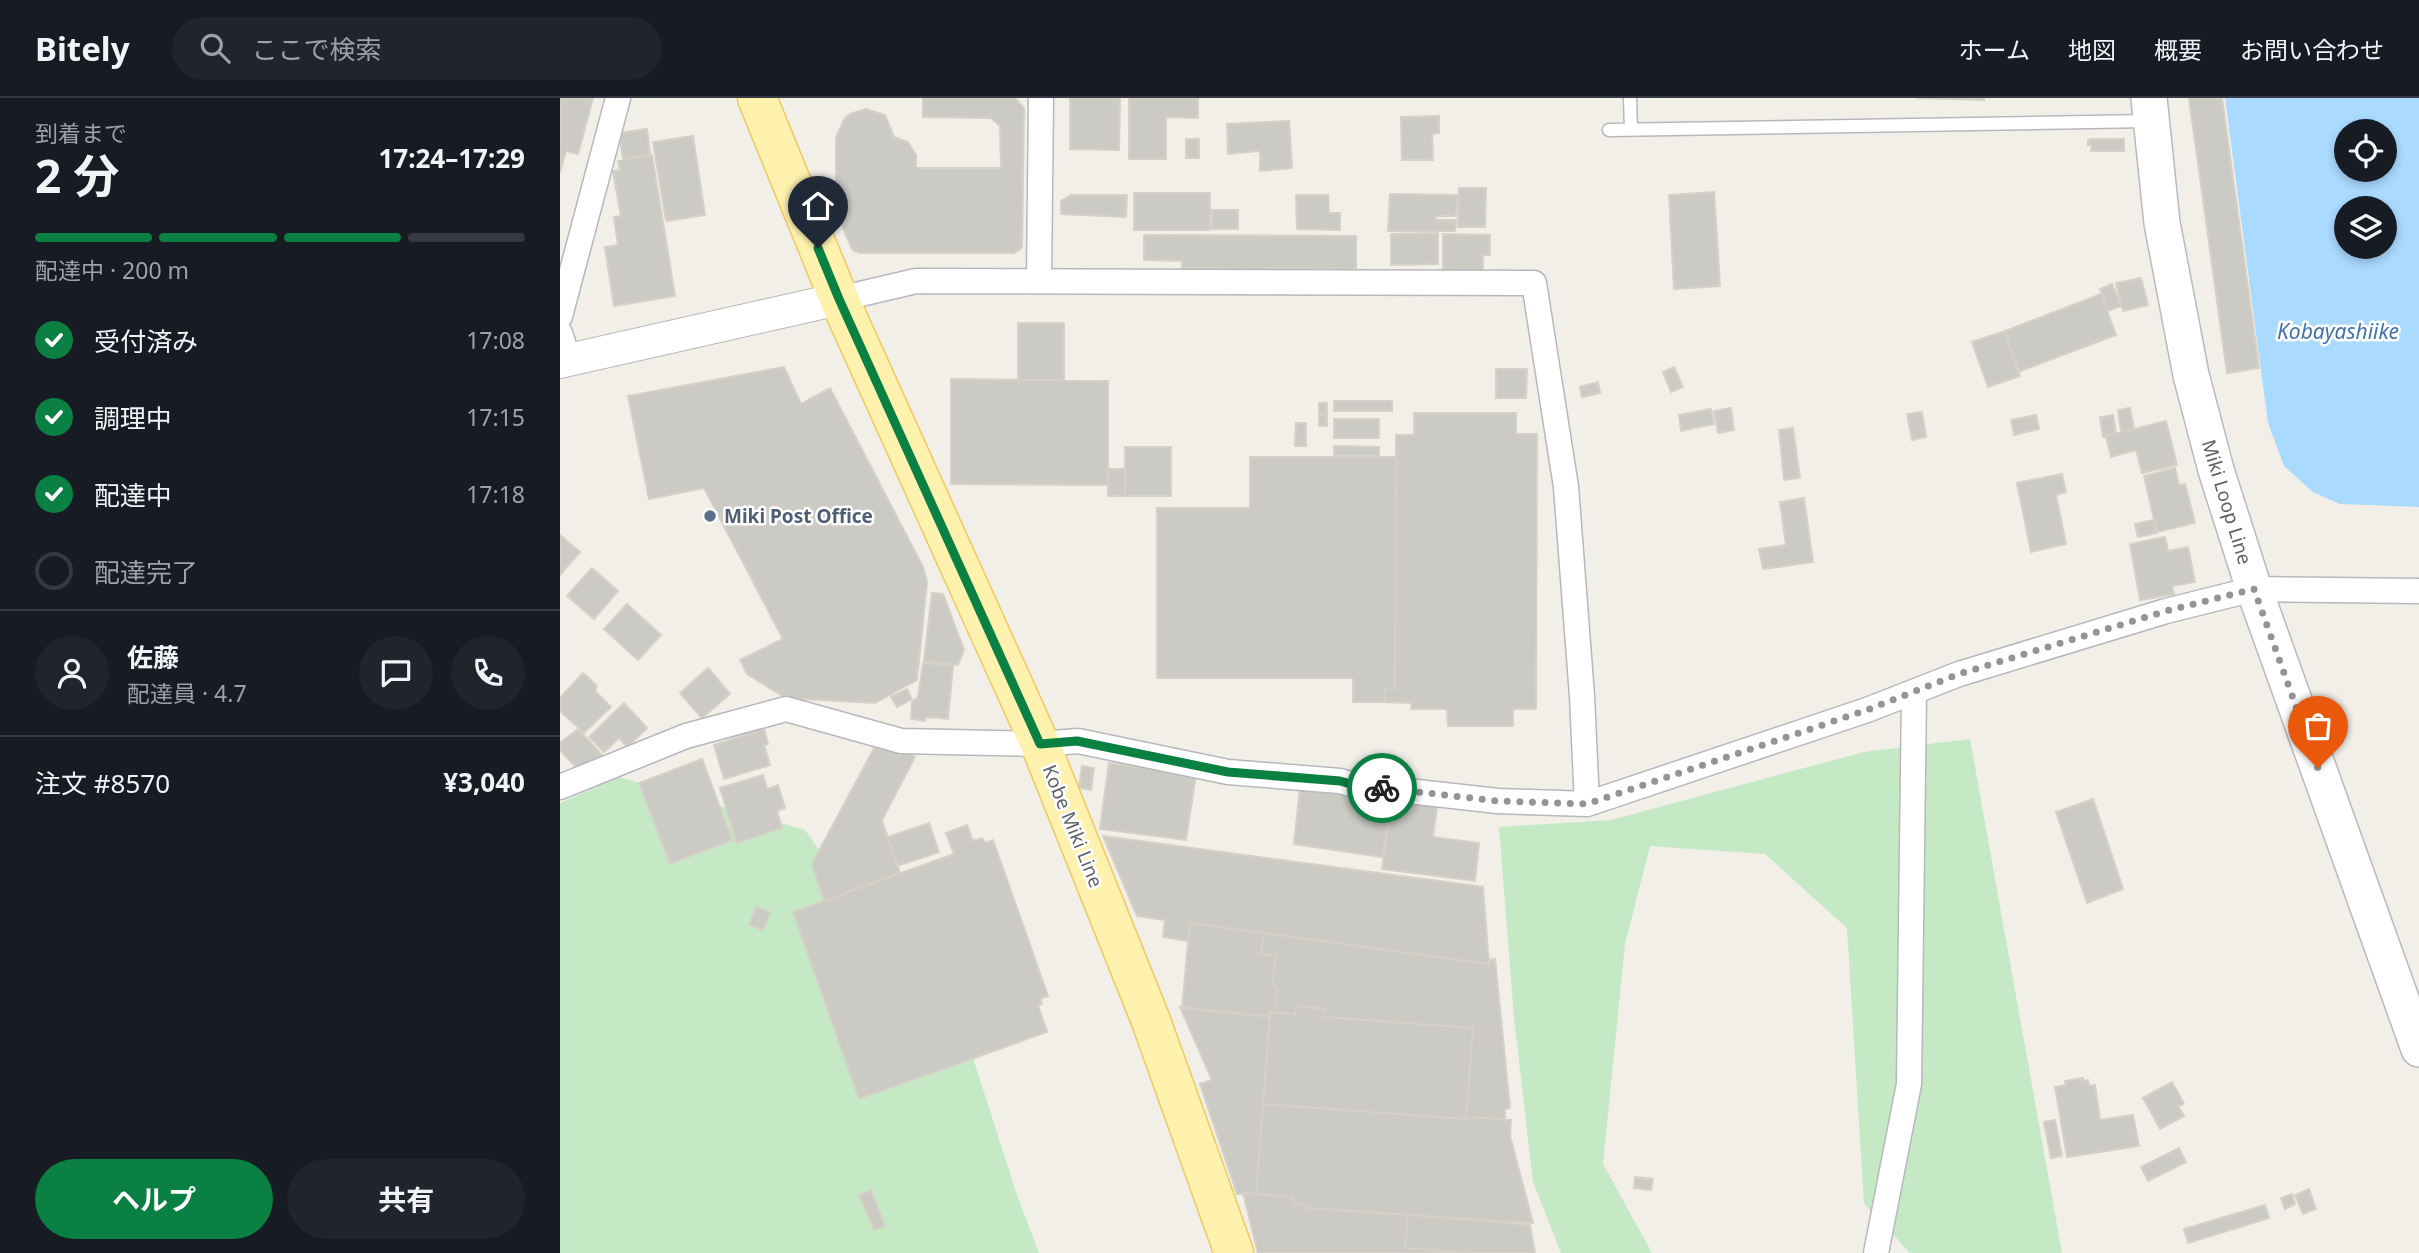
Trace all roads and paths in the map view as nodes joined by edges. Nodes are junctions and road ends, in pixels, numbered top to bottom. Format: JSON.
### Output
{"nodes":[{"id":1,"x":618,"y":98,"type":"edge"},
{"id":2,"x":757,"y":98,"type":"edge"},
{"id":3,"x":1041,"y":98,"type":"edge"},
{"id":4,"x":1630,"y":98,"type":"edge"},
{"id":5,"x":2150,"y":110,"type":"edge"},
{"id":6,"x":1609,"y":130,"type":"dead end"},
{"id":7,"x":1631,"y":130,"type":"junction"},
{"id":8,"x":1039,"y":281,"type":"junction"},
{"id":9,"x":839,"y":299,"type":"junction"},
{"id":10,"x":560,"y":316,"type":"edge"},
{"id":11,"x":563,"y":352,"type":"edge"},
{"id":12,"x":2254,"y":589,"type":"junction"},
{"id":13,"x":2419,"y":591,"type":"edge"},
{"id":14,"x":1914,"y":692,"type":"junction"},
{"id":15,"x":1040,"y":744,"type":"junction"},
{"id":16,"x":560,"y":788,"type":"edge"},
{"id":17,"x":1587,"y":804,"type":"junction"},
{"id":18,"x":2419,"y":1049,"type":"edge"},
{"id":19,"x":1234,"y":1253,"type":"edge"},
{"id":20,"x":1876,"y":1253,"type":"edge"}],
"edges":[{"from":1,"to":10,"type":"street"},
{"from":2,"to":9,"type":"main road","name":"Kobe Miki Line"},
{"from":3,"to":8,"type":"street"},
{"from":4,"to":7,"type":"lane"},
{"from":5,"to":7,"type":"lane"},
{"from":5,"to":12,"type":"main road","name":"Miki Loop Line"},
{"from":6,"to":7,"type":"lane"},
{"from":8,"to":9,"type":"street"},
{"from":8,"to":17,"type":"street"},
{"from":9,"to":11,"type":"street"},
{"from":9,"to":15,"type":"main road","name":"Kobe Miki Line"},
{"from":12,"to":13,"type":"street"},
{"from":12,"to":14,"type":"street"},
{"from":12,"to":18,"type":"main road","name":"Miki Loop Line"},
{"from":14,"to":17,"type":"street"},
{"from":14,"to":20,"type":"street"},
{"from":15,"to":16,"type":"street"},
{"from":15,"to":17,"type":"street"},
{"from":15,"to":19,"type":"main road","name":"Kobe Miki Line"}]}
